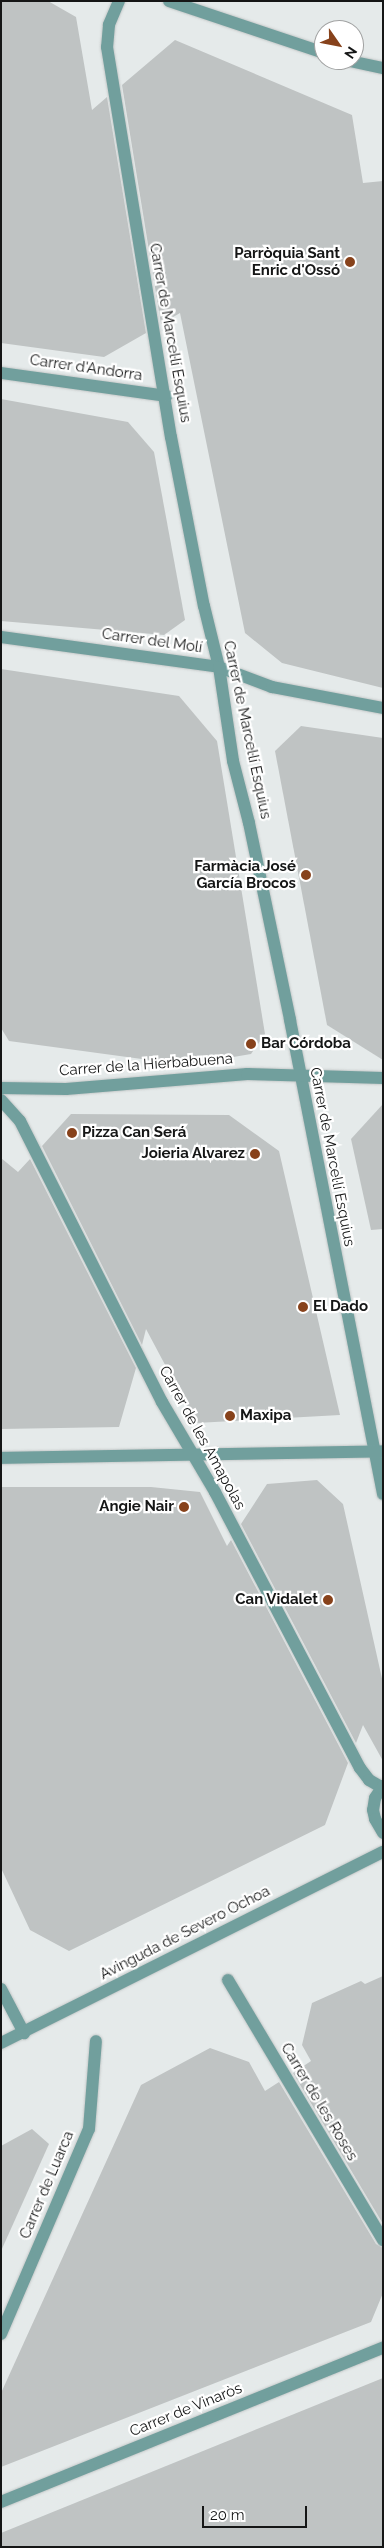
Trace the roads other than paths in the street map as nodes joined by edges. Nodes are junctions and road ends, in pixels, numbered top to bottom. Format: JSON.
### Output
{"nodes":[{"id":1,"x":119,"y":1,"type":"edge"},
{"id":2,"x":169,"y":1,"type":"edge"},
{"id":3,"x":194,"y":5,"type":"edge"},
{"id":4,"x":314,"y":49,"type":"edge"},
{"id":5,"x":364,"y":64,"type":"edge"},
{"id":6,"x":383,"y":68,"type":"edge"},
{"id":7,"x":1,"y":373,"type":"edge"},
{"id":8,"x":166,"y":396,"type":"junction"},
{"id":9,"x":1,"y":637,"type":"edge"},
{"id":10,"x":219,"y":668,"type":"junction"},
{"id":11,"x":383,"y":708,"type":"edge"},
{"id":12,"x":299,"y":1076,"type":"junction"},
{"id":13,"x":383,"y":1078,"type":"edge"},
{"id":14,"x":1,"y":1088,"type":"edge"},
{"id":15,"x":1,"y":1100,"type":"edge"},
{"id":16,"x":378,"y":1451,"type":"edge"},
{"id":17,"x":192,"y":1454,"type":"junction"},
{"id":18,"x":1,"y":1458,"type":"edge"},
{"id":19,"x":383,"y":1494,"type":"edge"},
{"id":20,"x":382,"y":1787,"type":"edge"},
{"id":21,"x":383,"y":1833,"type":"edge"},
{"id":22,"x":383,"y":1852,"type":"edge"},
{"id":23,"x":228,"y":1980,"type":"dead end"},
{"id":24,"x":1,"y":1989,"type":"edge"},
{"id":25,"x":24,"y":2033,"type":"junction"},
{"id":26,"x":96,"y":2041,"type":"dead end"},
{"id":27,"x":1,"y":2042,"type":"edge"},
{"id":28,"x":383,"y":2240,"type":"edge"},
{"id":29,"x":1,"y":2334,"type":"edge"},
{"id":30,"x":383,"y":2348,"type":"edge"},
{"id":31,"x":1,"y":2502,"type":"edge"}],
"edges":[{"from":1,"to":8,"type":"street","name":"Carrer de Marcel·lí Esquius"},
{"from":2,"to":3,"type":"street"},
{"from":3,"to":4,"type":"street"},
{"from":5,"to":6,"type":"street"},
{"from":7,"to":8,"type":"street","name":"Carrer d'Andorra"},
{"from":8,"to":10,"type":"street","name":"Carrer de Marcel·lí Esquius"},
{"from":9,"to":10,"type":"street","name":"Carrer del Molí"},
{"from":10,"to":11,"type":"street","name":"Carrer del Molí"},
{"from":10,"to":12,"type":"street","name":"Carrer de Marcel·lí Esquius"},
{"from":12,"to":13,"type":"street","name":"Carrer de la Hierbabuena"},
{"from":12,"to":14,"type":"street","name":"Carrer de la Hierbabuena"},
{"from":12,"to":16,"type":"street","name":"Carrer de Marcel·lí Esquius"},
{"from":15,"to":17,"type":"street","name":"Carrer de les Amapolas"},
{"from":16,"to":17,"type":"street"},
{"from":16,"to":19,"type":"street","name":"Carrer de Marcel·lí Esquius"},
{"from":17,"to":18,"type":"street"},
{"from":17,"to":20,"type":"street","name":"Carrer de les Amapolas"},
{"from":20,"to":21,"type":"street"},
{"from":22,"to":25,"type":"street","name":"Avinguda de Severo Ochoa"},
{"from":23,"to":28,"type":"street","name":"Carrer de les Roses"},
{"from":24,"to":25,"type":"street"},
{"from":25,"to":27,"type":"street","name":"Avinguda de Severo Ochoa"},
{"from":26,"to":29,"type":"street","name":"Carrer de Luarca"},
{"from":30,"to":31,"type":"street","name":"Carrer de Vinaròs"}]}
